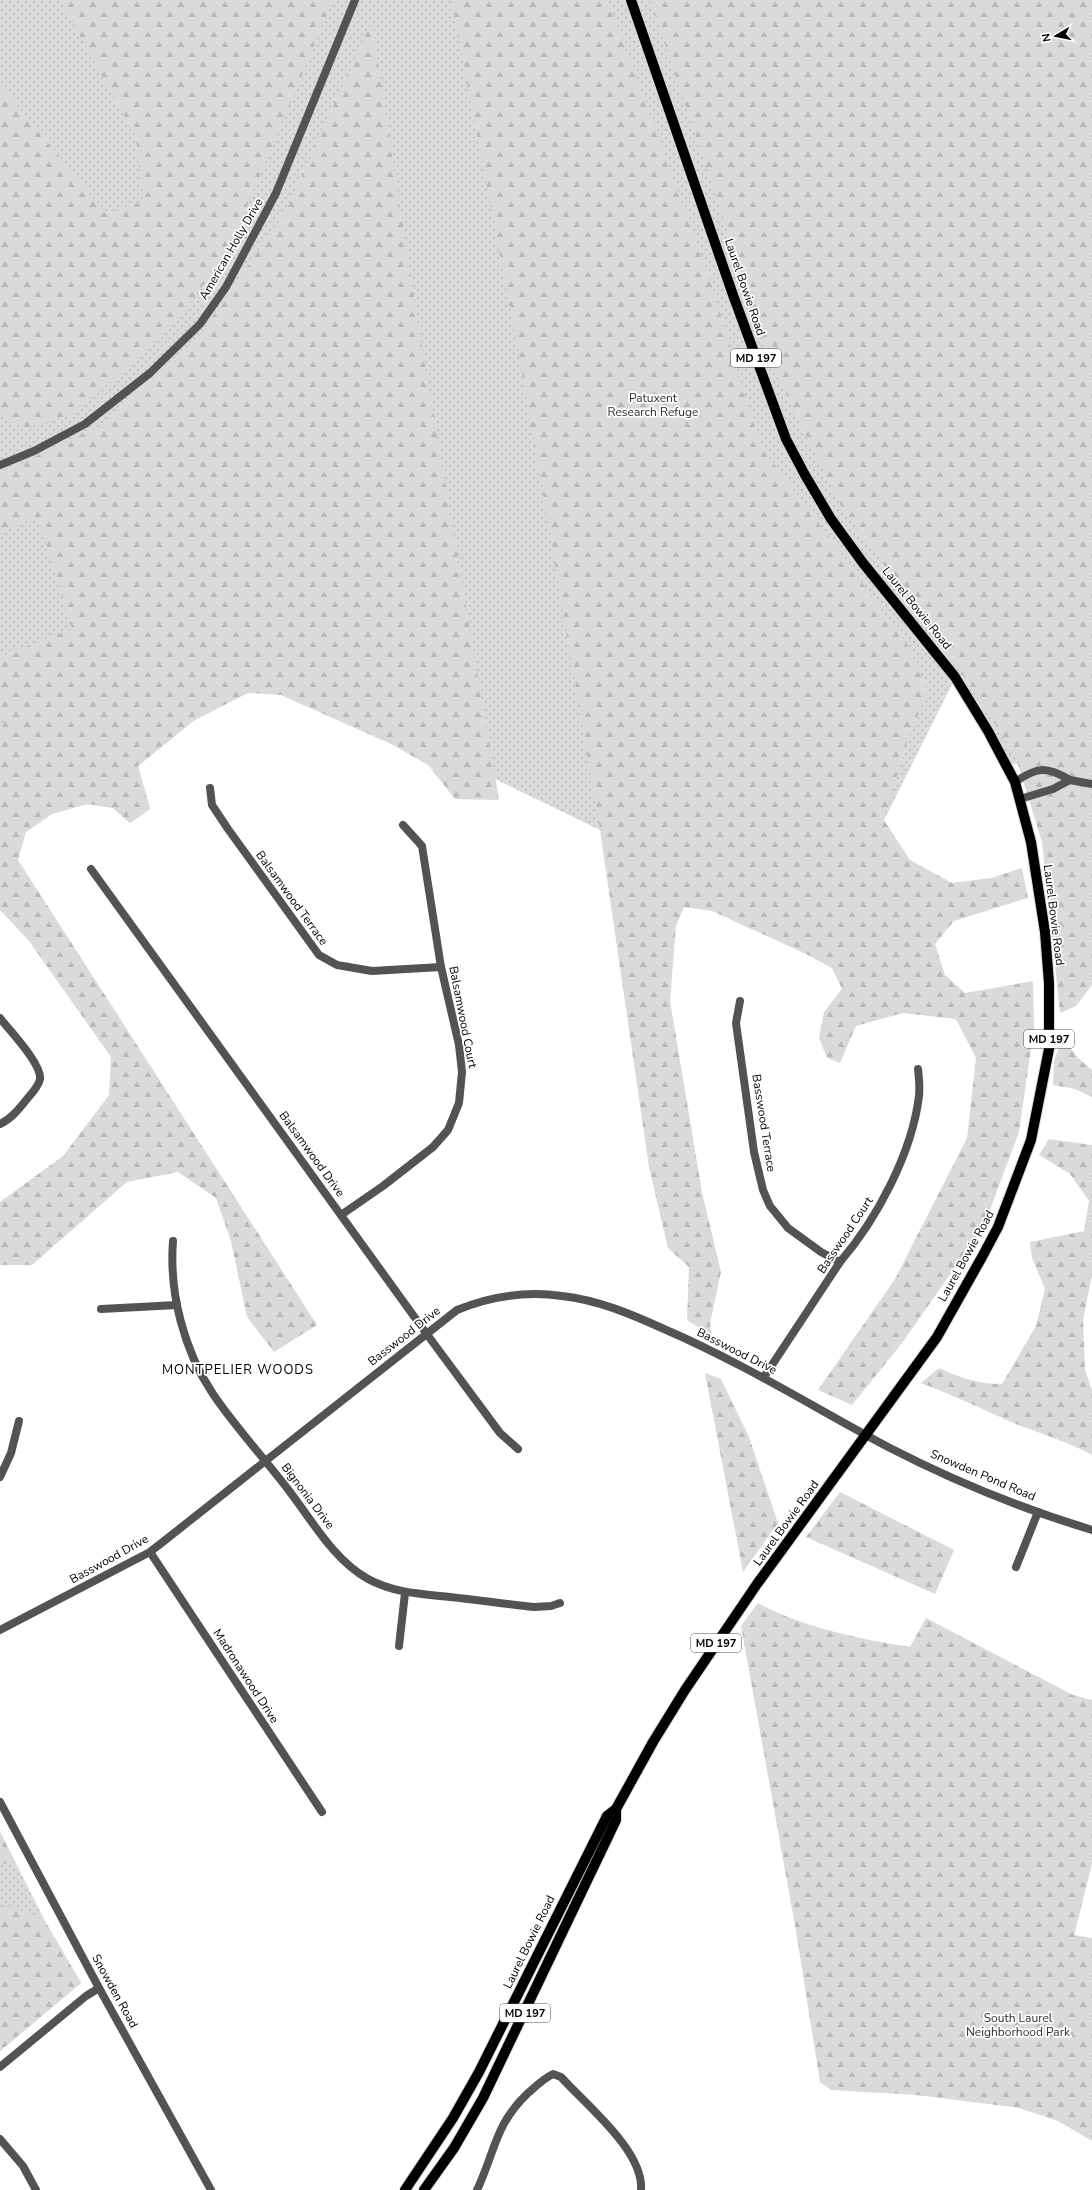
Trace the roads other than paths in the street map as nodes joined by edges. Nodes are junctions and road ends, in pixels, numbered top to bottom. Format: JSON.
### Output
{"nodes":[{"id":1,"x":355,"y":0,"type":"edge"},
{"id":2,"x":631,"y":0,"type":"edge"},
{"id":3,"x":0,"y":465,"type":"edge"},
{"id":4,"x":1070,"y":780,"type":"junction"},
{"id":5,"x":1015,"y":782,"type":"junction"},
{"id":6,"x":1092,"y":784,"type":"edge"},
{"id":7,"x":210,"y":788,"type":"dead end"},
{"id":8,"x":1020,"y":799,"type":"junction"},
{"id":9,"x":403,"y":825,"type":"dead end"},
{"id":10,"x":91,"y":869,"type":"dead end"},
{"id":11,"x":441,"y":967,"type":"junction"},
{"id":12,"x":740,"y":1001,"type":"dead end"},
{"id":13,"x":0,"y":1018,"type":"edge"},
{"id":14,"x":918,"y":1069,"type":"dead end"},
{"id":15,"x":0,"y":1124,"type":"edge"},
{"id":16,"x":341,"y":1215,"type":"junction"},
{"id":17,"x":173,"y":1241,"type":"dead end"},
{"id":18,"x":840,"y":1262,"type":"junction"},
{"id":19,"x":177,"y":1305,"type":"junction"},
{"id":20,"x":101,"y":1309,"type":"dead end"},
{"id":21,"x":426,"y":1333,"type":"junction"},
{"id":22,"x":764,"y":1377,"type":"junction"},
{"id":23,"x":19,"y":1421,"type":"dead end"},
{"id":24,"x":867,"y":1434,"type":"junction"},
{"id":25,"x":518,"y":1449,"type":"dead end"},
{"id":26,"x":266,"y":1461,"type":"junction"},
{"id":27,"x":0,"y":1477,"type":"edge"},
{"id":28,"x":1038,"y":1512,"type":"junction"},
{"id":29,"x":1092,"y":1530,"type":"edge"},
{"id":30,"x":150,"y":1552,"type":"junction"},
{"id":31,"x":1016,"y":1567,"type":"dead end"},
{"id":32,"x":405,"y":1593,"type":"junction"},
{"id":33,"x":560,"y":1602,"type":"dead end"},
{"id":34,"x":0,"y":1630,"type":"edge"},
{"id":35,"x":399,"y":1646,"type":"dead end"},
{"id":36,"x":0,"y":1802,"type":"edge"},
{"id":37,"x":616,"y":1809,"type":"junction"},
{"id":38,"x":322,"y":1812,"type":"dead end"},
{"id":39,"x":99,"y":1988,"type":"junction"},
{"id":40,"x":0,"y":2067,"type":"edge"},
{"id":41,"x":0,"y":2139,"type":"edge"},
{"id":42,"x":36,"y":2190,"type":"edge"},
{"id":43,"x":211,"y":2190,"type":"edge"},
{"id":44,"x":405,"y":2190,"type":"edge"},
{"id":45,"x":424,"y":2190,"type":"edge"},
{"id":46,"x":477,"y":2190,"type":"edge"},
{"id":47,"x":641,"y":2190,"type":"edge"}],
"edges":[{"from":1,"to":3,"type":"street","name":"American Holly Drive"},
{"from":2,"to":5,"type":"main road","name":"Laurel Bowie Road","number":"MD 197"},
{"from":4,"to":5,"type":"street"},
{"from":4,"to":6,"type":"street"},
{"from":4,"to":8,"type":"street"},
{"from":5,"to":8,"type":"main road","name":"Laurel Bowie Road","number":"MD 197"},
{"from":7,"to":11,"type":"street","name":"Balsamwood Terrace"},
{"from":8,"to":24,"type":"main road","name":"Laurel Bowie Road","number":"MD 197"},
{"from":9,"to":11,"type":"street","name":"Balsamwood Court"},
{"from":10,"to":16,"type":"street","name":"Balsamwood Drive"},
{"from":11,"to":16,"type":"street","name":"Balsamwood Court"},
{"from":12,"to":18,"type":"street","name":"Basswood Terrace"},
{"from":13,"to":15,"type":"street"},
{"from":14,"to":18,"type":"street","name":"Basswood Court"},
{"from":16,"to":21,"type":"street","name":"Balsamwood Drive"},
{"from":17,"to":19,"type":"street","name":"Bignonia Drive"},
{"from":18,"to":22,"type":"street","name":"Basswood Court"},
{"from":19,"to":20,"type":"street"},
{"from":19,"to":26,"type":"street","name":"Bignonia Drive"},
{"from":21,"to":22,"type":"street","name":"Basswood Drive"},
{"from":21,"to":25,"type":"street","name":"Balsamwood Drive"},
{"from":21,"to":26,"type":"street","name":"Basswood Drive"},
{"from":22,"to":24,"type":"street","name":"Basswood Drive"},
{"from":23,"to":27,"type":"street"},
{"from":24,"to":28,"type":"street","name":"Snowden Pond Road"},
{"from":24,"to":37,"type":"main road","name":"Laurel Bowie Road","number":"MD 197"},
{"from":26,"to":30,"type":"street","name":"Basswood Drive"},
{"from":26,"to":32,"type":"street","name":"Bignonia Drive"},
{"from":28,"to":29,"type":"street","name":"Snowden Pond Road"},
{"from":28,"to":31,"type":"street"},
{"from":30,"to":34,"type":"street","name":"Basswood Drive"},
{"from":30,"to":38,"type":"street","name":"Madronawood Drive"},
{"from":32,"to":33,"type":"street","name":"Bignonia Drive"},
{"from":32,"to":35,"type":"street"},
{"from":36,"to":39,"type":"street","name":"Snowden Road"},
{"from":37,"to":44,"type":"main road","name":"Laurel Bowie Road","number":"MD 197"},
{"from":37,"to":45,"type":"main road","name":"Laurel Bowie Road","number":"MD 197"},
{"from":39,"to":40,"type":"street"},
{"from":39,"to":43,"type":"street","name":"Snowden Road"},
{"from":41,"to":42,"type":"street"},
{"from":46,"to":47,"type":"street"}]}
